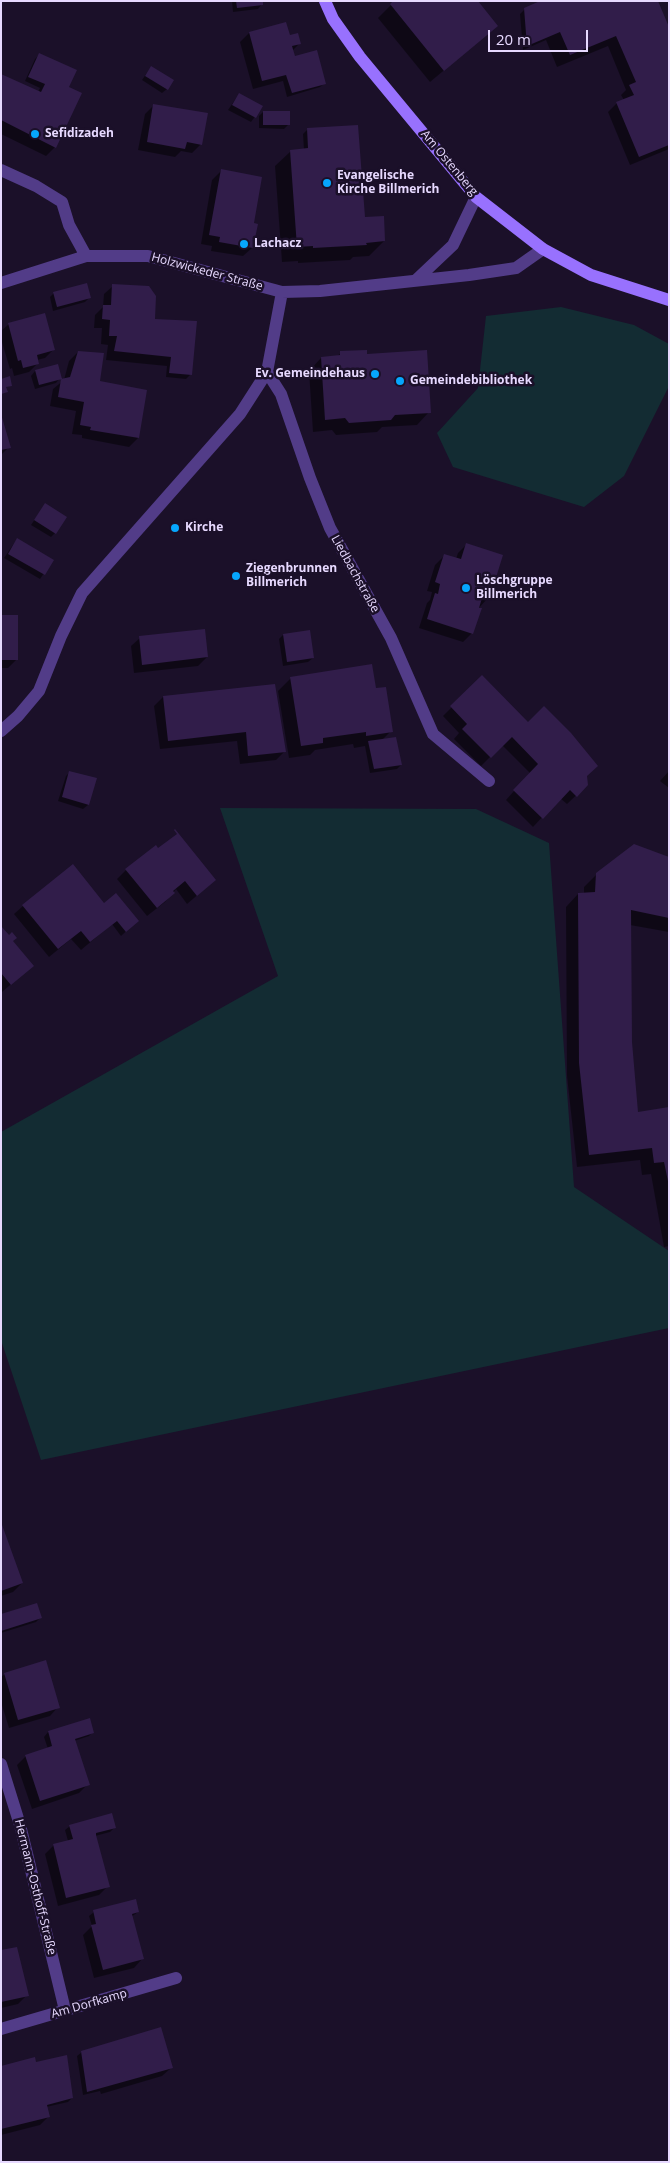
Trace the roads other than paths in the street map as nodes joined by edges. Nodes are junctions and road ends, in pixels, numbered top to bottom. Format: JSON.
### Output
{"nodes":[{"id":1,"x":325,"y":1,"type":"edge"},
{"id":2,"x":1,"y":170,"type":"edge"},
{"id":3,"x":476,"y":197,"type":"junction"},
{"id":4,"x":543,"y":249,"type":"junction"},
{"id":5,"x":86,"y":256,"type":"junction"},
{"id":6,"x":416,"y":280,"type":"junction"},
{"id":7,"x":1,"y":283,"type":"edge"},
{"id":8,"x":282,"y":292,"type":"junction"},
{"id":9,"x":669,"y":300,"type":"edge"},
{"id":10,"x":267,"y":372,"type":"junction"},
{"id":11,"x":1,"y":731,"type":"edge"},
{"id":12,"x":489,"y":781,"type":"dead end"},
{"id":13,"x":1,"y":1764,"type":"edge"},
{"id":14,"x":176,"y":1978,"type":"dead end"},
{"id":15,"x":65,"y":2010,"type":"junction"},
{"id":16,"x":1,"y":2029,"type":"edge"}],
"edges":[{"from":1,"to":3,"type":"street","name":"Am Ostenberg"},
{"from":2,"to":5,"type":"street"},
{"from":3,"to":4,"type":"street","name":"Am Ostenberg"},
{"from":3,"to":6,"type":"street"},
{"from":4,"to":6,"type":"street","name":"Holzwickeder Straße"},
{"from":4,"to":9,"type":"street","name":"Am Ostenberg"},
{"from":5,"to":7,"type":"street","name":"Holzwickeder Straße"},
{"from":5,"to":8,"type":"street","name":"Holzwickeder Straße"},
{"from":6,"to":8,"type":"street","name":"Holzwickeder Straße"},
{"from":8,"to":10,"type":"street"},
{"from":10,"to":11,"type":"street"},
{"from":10,"to":12,"type":"street","name":"Liedbachstraße"},
{"from":13,"to":15,"type":"street","name":"Hermann-Osthoff-Straße"},
{"from":14,"to":15,"type":"street","name":"Am Dorfkamp"},
{"from":15,"to":16,"type":"street","name":"Am Dorfkamp"}]}
